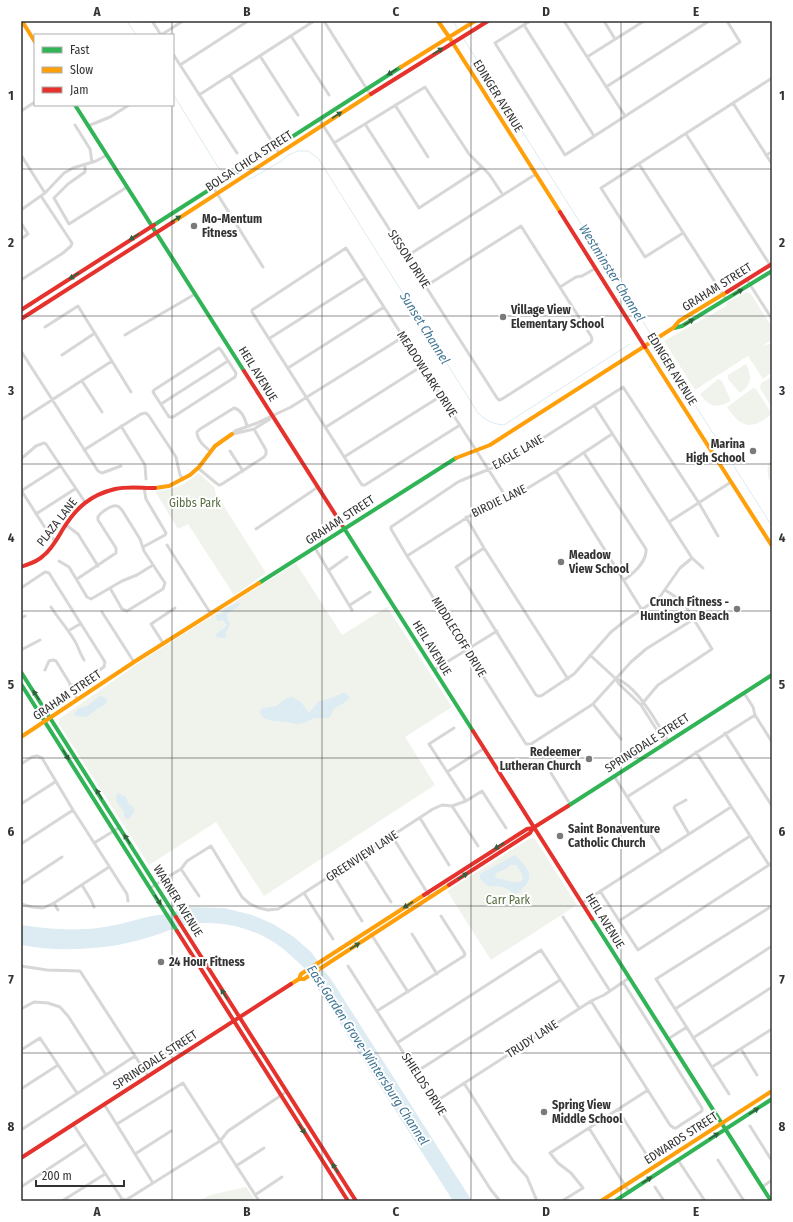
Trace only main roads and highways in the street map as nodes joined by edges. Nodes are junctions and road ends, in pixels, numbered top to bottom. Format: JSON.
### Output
{"nodes":[{"id":1,"x":22,"y":21,"type":"edge"},
{"id":2,"x":438,"y":21,"type":"edge"},
{"id":3,"x":475,"y":21,"type":"edge"},
{"id":4,"x":488,"y":21,"type":"edge"},
{"id":5,"x":449,"y":37,"type":"junction"},
{"id":6,"x":34,"y":40,"type":"edge"},
{"id":7,"x":452,"y":43,"type":"junction"},
{"id":8,"x":408,"y":62,"type":"junction"},
{"id":9,"x":412,"y":68,"type":"junction"},
{"id":10,"x":76,"y":106,"type":"edge"},
{"id":11,"x":152,"y":226,"type":"junction"},
{"id":12,"x":156,"y":232,"type":"junction"},
{"id":13,"x":107,"y":255,"type":"junction"},
{"id":14,"x":111,"y":261,"type":"junction"},
{"id":15,"x":771,"y":265,"type":"edge"},
{"id":16,"x":772,"y":271,"type":"edge"},
{"id":17,"x":724,"y":297,"type":"junction"},
{"id":18,"x":21,"y":310,"type":"edge"},
{"id":19,"x":21,"y":319,"type":"edge"},
{"id":20,"x":645,"y":346,"type":"junction"},
{"id":21,"x":232,"y":434,"type":"road end"},
{"id":22,"x":345,"y":529,"type":"junction"},
{"id":23,"x":772,"y":546,"type":"edge"},
{"id":24,"x":21,"y":567,"type":"edge"},
{"id":25,"x":21,"y":672,"type":"edge"},
{"id":26,"x":772,"y":675,"type":"edge"},
{"id":27,"x":21,"y":684,"type":"edge"},
{"id":28,"x":51,"y":718,"type":"junction"},
{"id":29,"x":45,"y":722,"type":"junction"},
{"id":30,"x":21,"y":737,"type":"edge"},
{"id":31,"x":533,"y":828,"type":"junction"},
{"id":32,"x":175,"y":928,"type":"junction"},
{"id":33,"x":189,"y":938,"type":"junction"},
{"id":34,"x":199,"y":954,"type":"junction"},
{"id":35,"x":194,"y":957,"type":"junction"},
{"id":36,"x":300,"y":979,"type":"junction"},
{"id":37,"x":239,"y":1018,"type":"junction"},
{"id":38,"x":234,"y":1021,"type":"junction"},
{"id":39,"x":255,"y":1054,"type":"junction"},
{"id":40,"x":272,"y":1070,"type":"junction"},
{"id":41,"x":772,"y":1091,"type":"edge"},
{"id":42,"x":772,"y":1100,"type":"edge"},
{"id":43,"x":722,"y":1124,"type":"junction"},
{"id":44,"x":725,"y":1129,"type":"junction"},
{"id":45,"x":21,"y":1158,"type":"edge"},
{"id":46,"x":348,"y":1201,"type":"edge"},
{"id":47,"x":356,"y":1201,"type":"edge"},
{"id":48,"x":601,"y":1201,"type":"edge"},
{"id":49,"x":615,"y":1201,"type":"edge"},
{"id":50,"x":771,"y":1201,"type":"edge"}],
"edges":[{"from":1,"to":6,"type":"main road"},
{"from":2,"to":5,"type":"main road","name":"EDINGER AVENUE"},
{"from":3,"to":5,"type":"main road","name":"BOLSA CHICA STREET"},
{"from":4,"to":7,"type":"main road","name":"BOLSA CHICA STREET"},
{"from":5,"to":7,"type":"main road","name":"EDINGER AVENUE"},
{"from":5,"to":8,"type":"main road","name":"BOLSA CHICA STREET"},
{"from":9,"to":7,"type":"main road","name":"BOLSA CHICA STREET","one_way":true},
{"from":7,"to":20,"type":"main road","name":"EDINGER AVENUE"},
{"from":8,"to":9,"type":"main road"},
{"from":8,"to":11,"type":"main road","name":"BOLSA CHICA STREET","one_way":true},
{"from":12,"to":9,"type":"main road","name":"BOLSA CHICA STREET","one_way":true},
{"from":10,"to":11,"type":"main road","name":"HEIL AVENUE"},
{"from":11,"to":12,"type":"main road","name":"HEIL AVENUE"},
{"from":11,"to":13,"type":"main road","name":"BOLSA CHICA STREET","one_way":true},
{"from":12,"to":14,"type":"main road","name":"BOLSA CHICA STREET"},
{"from":12,"to":22,"type":"main road","name":"HEIL AVENUE"},
{"from":13,"to":14,"type":"main road"},
{"from":13,"to":18,"type":"main road","name":"BOLSA CHICA STREET","one_way":true},
{"from":14,"to":19,"type":"main road","name":"BOLSA CHICA STREET"},
{"from":15,"to":17,"type":"main road","name":"GRAHAM STREET"},
{"from":17,"to":16,"type":"main road","name":"GRAHAM STREET","one_way":true},
{"from":17,"to":20,"type":"main road","name":"GRAHAM STREET"},
{"from":20,"to":22,"type":"main road","name":"GRAHAM STREET"},
{"from":20,"to":23,"type":"main road","name":"EDINGER AVENUE"},
{"from":21,"to":24,"type":"main road","name":"PLAZA LANE"},
{"from":22,"to":28,"type":"main road","name":"GRAHAM STREET"},
{"from":22,"to":31,"type":"main road","name":"HEIL AVENUE"},
{"from":28,"to":25,"type":"main road","name":"WARNER AVENUE","one_way":true},
{"from":26,"to":31,"type":"main road","name":"SPRINGDALE STREET"},
{"from":27,"to":29,"type":"main road","name":"WARNER AVENUE"},
{"from":28,"to":29,"type":"main road","name":"GRAHAM STREET"},
{"from":33,"to":28,"type":"main road","name":"WARNER AVENUE","one_way":true},
{"from":29,"to":30,"type":"main road","name":"GRAHAM STREET"},
{"from":29,"to":32,"type":"main road","name":"WARNER AVENUE","one_way":true},
{"from":36,"to":31,"type":"main road","name":"SPRINGDALE STREET","one_way":true},
{"from":31,"to":36,"type":"main road","name":"SPRINGDALE STREET","one_way":true},
{"from":31,"to":43,"type":"main road","name":"HEIL AVENUE"},
{"from":32,"to":33,"type":"main road"},
{"from":32,"to":35,"type":"main road","name":"WARNER AVENUE"},
{"from":33,"to":34,"type":"main road","name":"WARNER AVENUE"},
{"from":34,"to":35,"type":"main road"},
{"from":37,"to":34,"type":"main road","name":"WARNER AVENUE","one_way":true},
{"from":35,"to":38,"type":"main road","name":"WARNER AVENUE"},
{"from":36,"to":37,"type":"main road","name":"SPRINGDALE STREET"},
{"from":37,"to":38,"type":"main road","name":"SPRINGDALE STREET"},
{"from":37,"to":40,"type":"main road","name":"WARNER AVENUE"},
{"from":38,"to":39,"type":"main road","name":"WARNER AVENUE"},
{"from":38,"to":45,"type":"main road","name":"SPRINGDALE STREET"},
{"from":39,"to":40,"type":"main road"},
{"from":39,"to":46,"type":"main road","name":"WARNER AVENUE","one_way":true},
{"from":47,"to":40,"type":"main road","name":"WARNER AVENUE","one_way":true},
{"from":41,"to":43,"type":"main road","name":"EDWARDS STREET"},
{"from":44,"to":42,"type":"main road","name":"EDWARDS STREET","one_way":true},
{"from":43,"to":44,"type":"main road","name":"HEIL AVENUE"},
{"from":43,"to":48,"type":"main road","name":"EDWARDS STREET"},
{"from":49,"to":44,"type":"main road","name":"EDWARDS STREET","one_way":true},
{"from":44,"to":50,"type":"main road","name":"HEIL AVENUE"}]}
